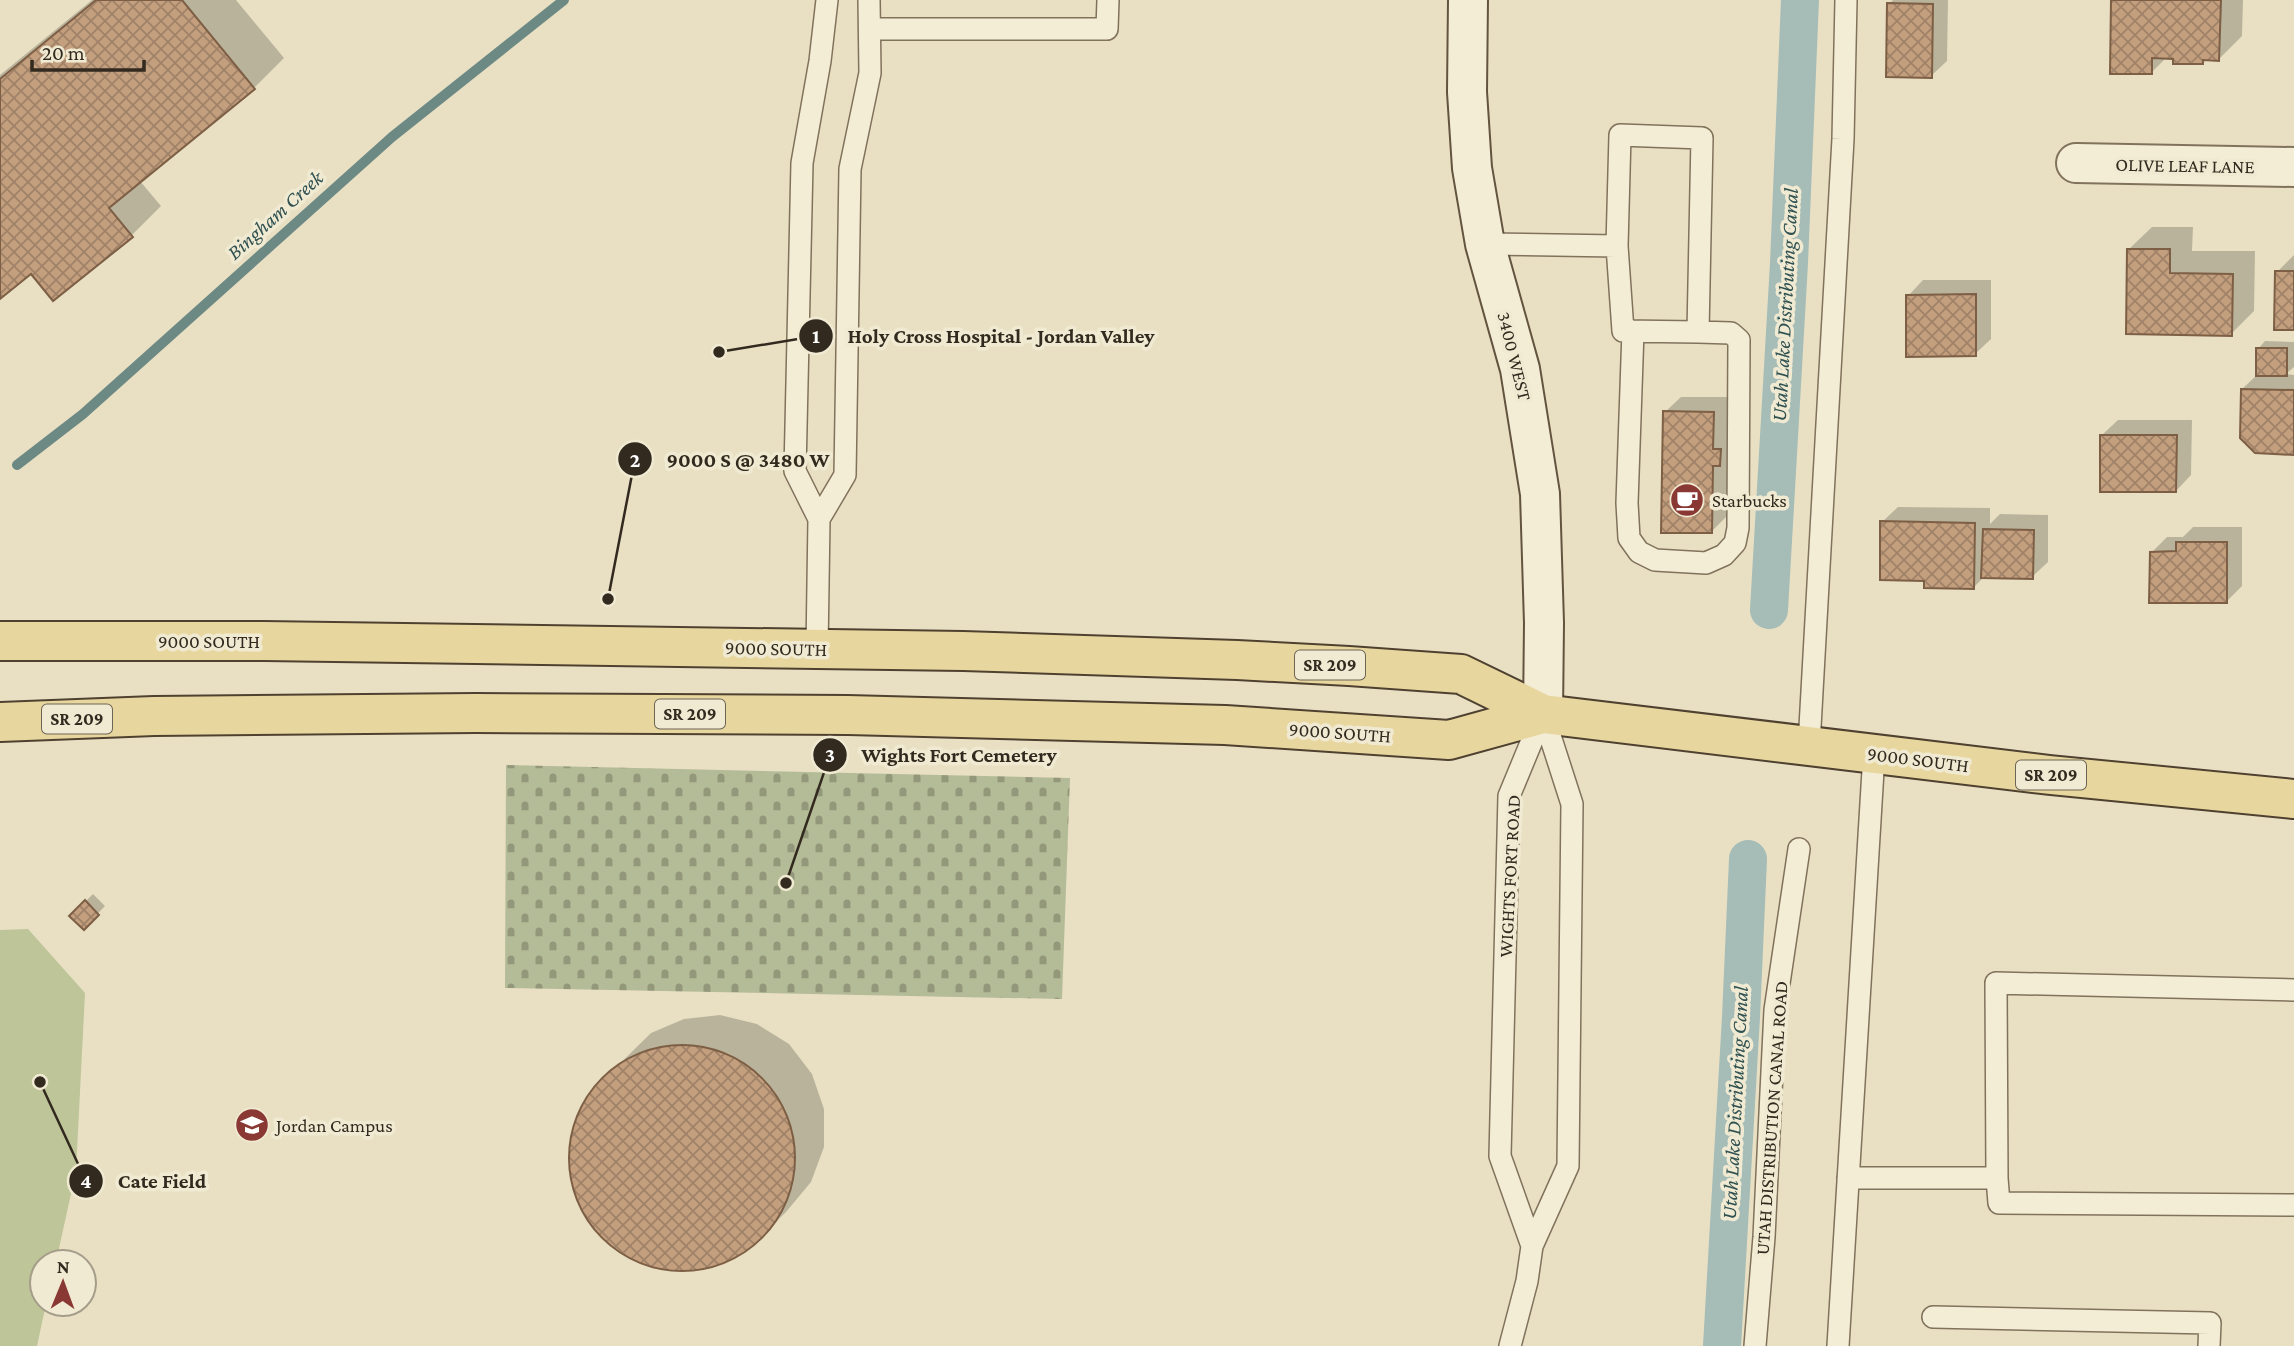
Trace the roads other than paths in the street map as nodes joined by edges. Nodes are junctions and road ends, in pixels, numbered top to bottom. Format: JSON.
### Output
{"nodes":[{"id":1,"x":827,"y":0,"type":"edge"},
{"id":2,"x":869,"y":0,"type":"edge"},
{"id":3,"x":1108,"y":0,"type":"edge"},
{"id":4,"x":1468,"y":0,"type":"edge"},
{"id":5,"x":1846,"y":0,"type":"edge"},
{"id":6,"x":870,"y":29,"type":"junction"},
{"id":7,"x":2076,"y":163,"type":"dead end"},
{"id":8,"x":2294,"y":166,"type":"edge"},
{"id":9,"x":1485,"y":244,"type":"junction"},
{"id":10,"x":1618,"y":246,"type":"junction"},
{"id":11,"x":1633,"y":331,"type":"junction"},
{"id":12,"x":1698,"y":332,"type":"junction"},
{"id":13,"x":819,"y":519,"type":"junction"},
{"id":14,"x":0,"y":642,"type":"edge"},
{"id":15,"x":817,"y":649,"type":"junction"},
{"id":16,"x":1542,"y":714,"type":"junction"},
{"id":17,"x":0,"y":722,"type":"edge"},
{"id":18,"x":1809,"y":745,"type":"junction"},
{"id":19,"x":1874,"y":754,"type":"junction"},
{"id":20,"x":2294,"y":799,"type":"edge"},
{"id":21,"x":1799,"y":849,"type":"dead end"},
{"id":22,"x":2294,"y":990,"type":"edge"},
{"id":23,"x":1848,"y":1178,"type":"junction"},
{"id":24,"x":1997,"y":1178,"type":"junction"},
{"id":25,"x":2294,"y":1205,"type":"edge"},
{"id":26,"x":1532,"y":1246,"type":"junction"},
{"id":27,"x":1933,"y":1317,"type":"dead end"},
{"id":28,"x":1510,"y":1346,"type":"edge"},
{"id":29,"x":1755,"y":1346,"type":"edge"},
{"id":30,"x":1838,"y":1346,"type":"edge"},
{"id":31,"x":2209,"y":1346,"type":"edge"}],
"edges":[{"from":1,"to":13,"type":"lane"},
{"from":2,"to":6,"type":"lane"},
{"from":3,"to":6,"type":"lane"},
{"from":4,"to":9,"type":"street","name":"3400 WEST"},
{"from":5,"to":18,"type":"lane"},
{"from":6,"to":13,"type":"lane"},
{"from":7,"to":8,"type":"street","name":"OLIVE LEAF LANE"},
{"from":9,"to":10,"type":"lane"},
{"from":9,"to":16,"type":"street","name":"3400 WEST"},
{"from":10,"to":11,"type":"lane"},
{"from":10,"to":12,"type":"lane"},
{"from":11,"to":12,"type":"lane"},
{"from":11,"to":12,"type":"lane"},
{"from":13,"to":15,"type":"lane"},
{"from":14,"to":15,"type":"main road","name":"9000 SOUTH","number":"SR 209"},
{"from":15,"to":16,"type":"main road","name":"9000 SOUTH","number":"SR 209"},
{"from":16,"to":17,"type":"main road","name":"9000 SOUTH","number":"SR 209"},
{"from":16,"to":18,"type":"main road","name":"9000 SOUTH","number":"SR 209"},
{"from":16,"to":26,"type":"lane","name":"WIGHTS FORT ROAD"},
{"from":16,"to":26,"type":"lane","name":"WIGHTS FORT ROAD"},
{"from":18,"to":19,"type":"main road","name":"9000 SOUTH","number":"SR 209"},
{"from":19,"to":20,"type":"main road","name":"9000 SOUTH","number":"SR 209"},
{"from":19,"to":23,"type":"lane"},
{"from":21,"to":29,"type":"lane","name":"UTAH DISTRIBUTION CANAL ROAD"},
{"from":22,"to":24,"type":"lane"},
{"from":23,"to":24,"type":"lane"},
{"from":23,"to":30,"type":"lane"},
{"from":24,"to":25,"type":"lane"},
{"from":26,"to":28,"type":"lane","name":"WIGHTS FORT ROAD"},
{"from":27,"to":31,"type":"lane"}]}
